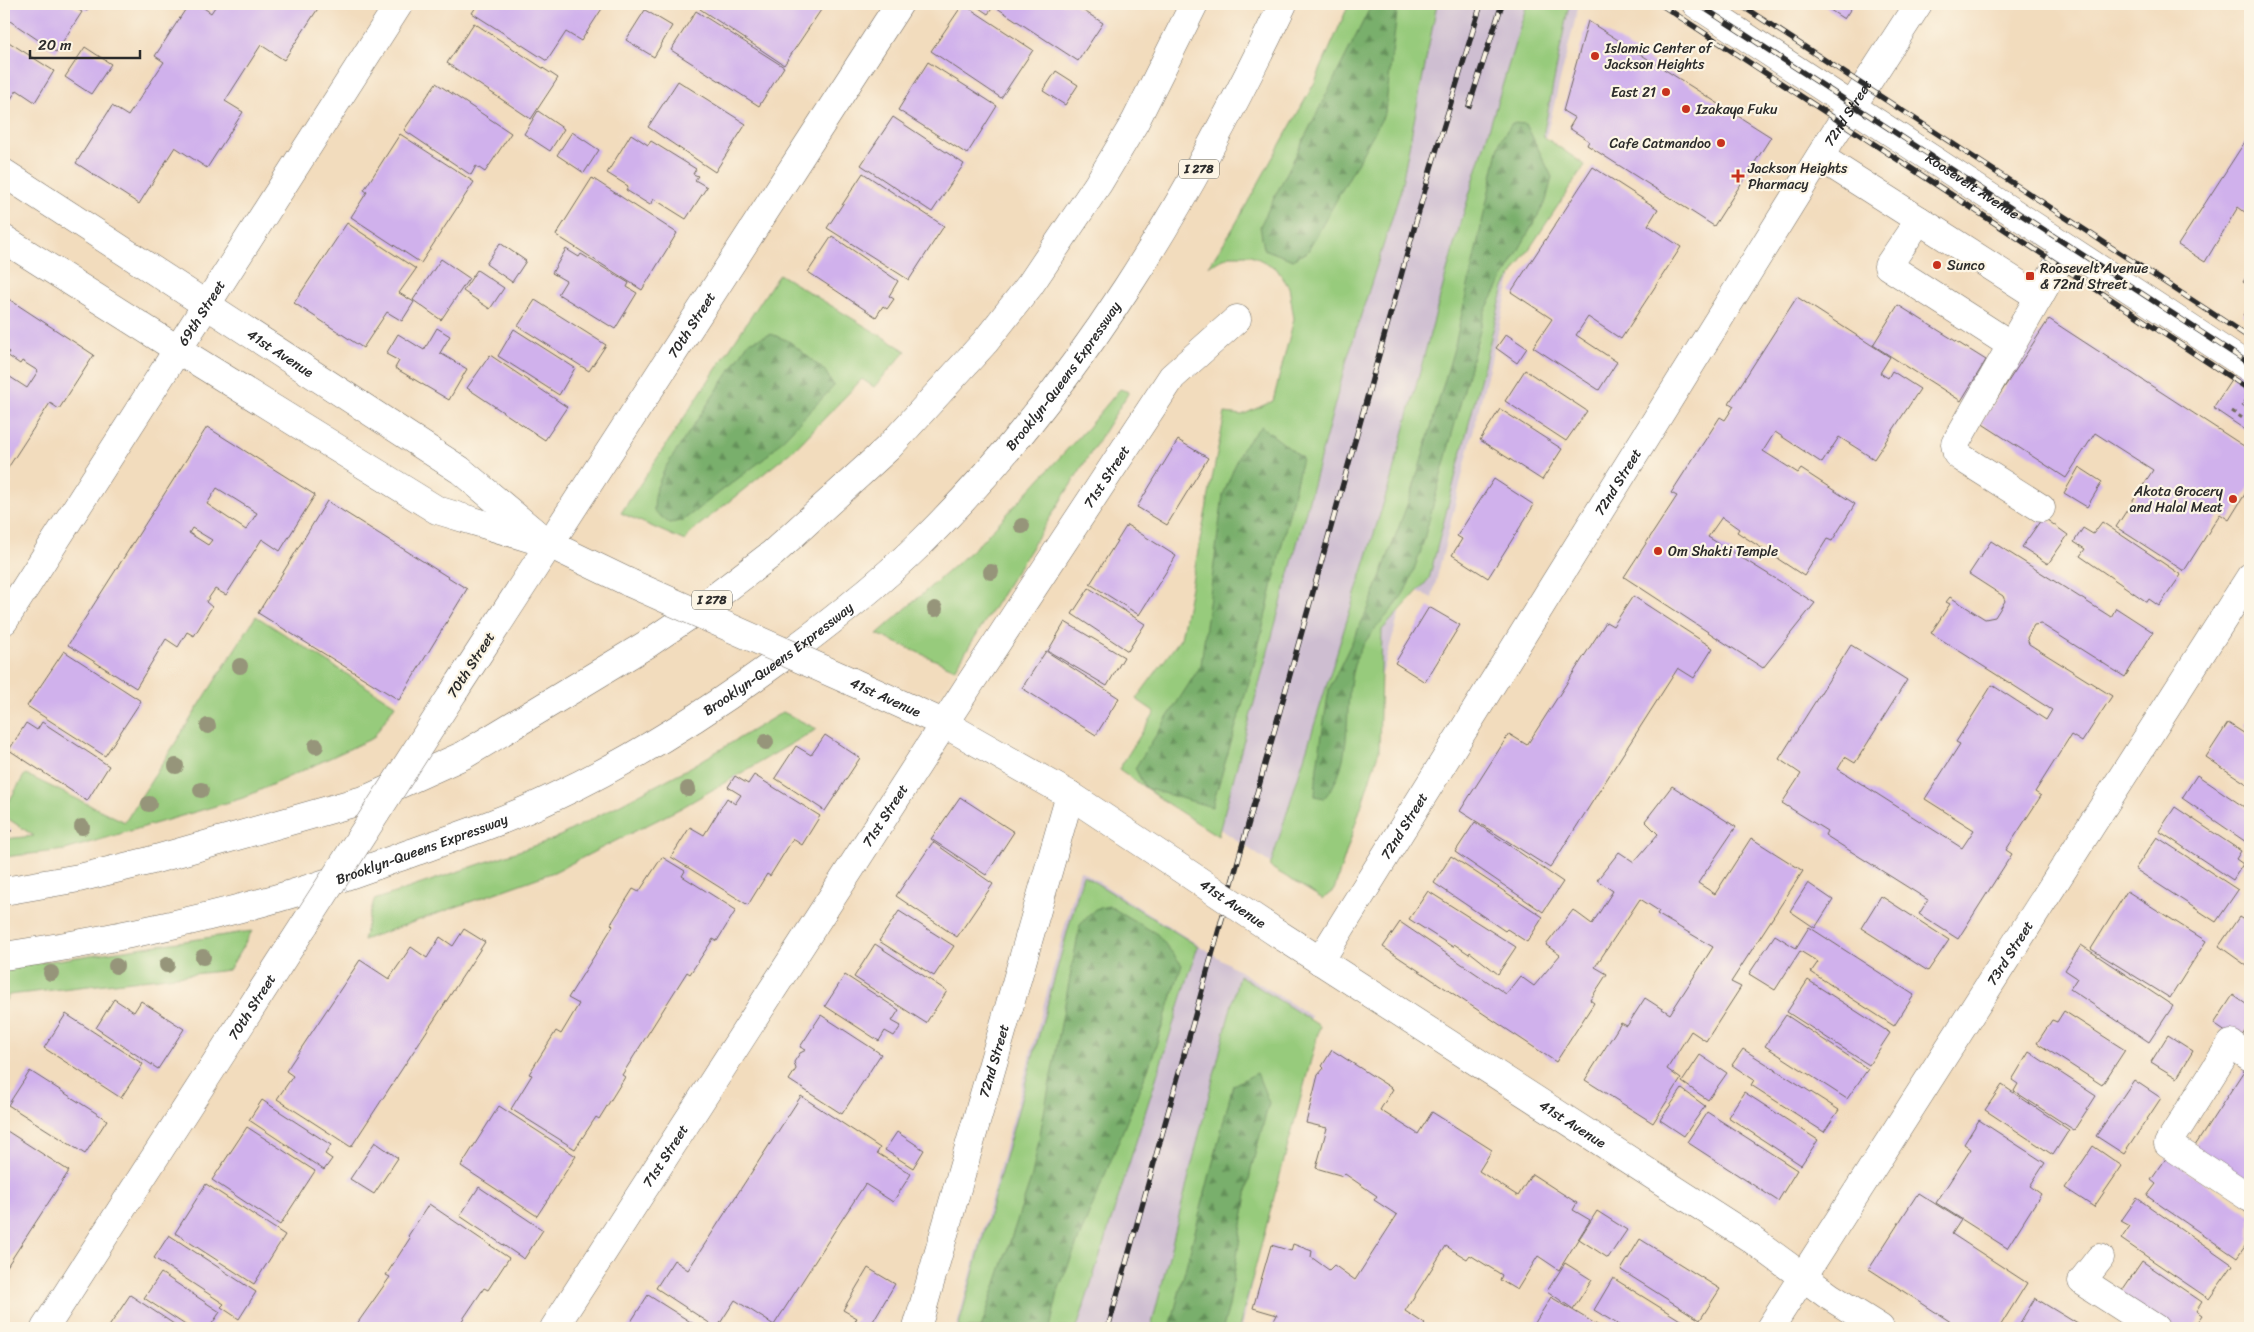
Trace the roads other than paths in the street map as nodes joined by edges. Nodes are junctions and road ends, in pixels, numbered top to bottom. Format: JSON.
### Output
{"nodes":[{"id":1,"x":399,"y":4,"type":"edge"},
{"id":2,"x":899,"y":4,"type":"edge"},
{"id":3,"x":1194,"y":4,"type":"edge"},
{"id":4,"x":1283,"y":4,"type":"edge"},
{"id":5,"x":1696,"y":4,"type":"edge"},
{"id":6,"x":1918,"y":4,"type":"edge"},
{"id":7,"x":1851,"y":107,"type":"junction"},
{"id":8,"x":1820,"y":157,"type":"junction"},
{"id":9,"x":4,"y":173,"type":"edge"},
{"id":10,"x":1919,"y":220,"type":"junction"},
{"id":11,"x":4,"y":239,"type":"edge"},
{"id":12,"x":2067,"y":248,"type":"junction"},
{"id":13,"x":2039,"y":296,"type":"junction"},
{"id":14,"x":206,"y":304,"type":"junction"},
{"id":15,"x":1237,"y":319,"type":"dead end"},
{"id":16,"x":2011,"y":345,"type":"junction"},
{"id":17,"x":177,"y":349,"type":"junction"},
{"id":18,"x":2250,"y":368,"type":"edge"},
{"id":19,"x":2041,"y":508,"type":"dead end"},
{"id":20,"x":549,"y":544,"type":"junction"},
{"id":21,"x":2250,"y":577,"type":"edge"},
{"id":22,"x":4,"y":621,"type":"edge"},
{"id":23,"x":945,"y":724,"type":"junction"},
{"id":24,"x":1070,"y":795,"type":"junction"},
{"id":25,"x":4,"y":891,"type":"edge"},
{"id":26,"x":4,"y":956,"type":"edge"},
{"id":27,"x":1320,"y":961,"type":"junction"},
{"id":28,"x":2250,"y":1057,"type":"edge"},
{"id":29,"x":2250,"y":1198,"type":"edge"},
{"id":30,"x":2100,"y":1258,"type":"dead end"},
{"id":31,"x":1804,"y":1276,"type":"junction"},
{"id":32,"x":45,"y":1328,"type":"edge"},
{"id":33,"x":554,"y":1328,"type":"edge"},
{"id":34,"x":917,"y":1328,"type":"edge"},
{"id":35,"x":1770,"y":1328,"type":"edge"},
{"id":36,"x":1880,"y":1328,"type":"edge"},
{"id":37,"x":2155,"y":1328,"type":"edge"}],
"edges":[{"from":1,"to":14,"type":"main road","name":"69th Street"},
{"from":2,"to":20,"type":"main road","name":"70th Street"},
{"from":3,"to":25,"type":"main road","number":"I 278"},
{"from":4,"to":26,"type":"main road","name":"Brooklyn-Queens Expressway","number":"I 278"},
{"from":5,"to":7,"type":"main road","name":"Roosevelt Avenue"},
{"from":6,"to":7,"type":"main road","name":"72nd Street"},
{"from":7,"to":8,"type":"main road","name":"72nd Street"},
{"from":7,"to":12,"type":"main road","name":"Roosevelt Avenue"},
{"from":8,"to":10,"type":"main road"},
{"from":8,"to":27,"type":"main road","name":"72nd Street"},
{"from":9,"to":14,"type":"main road","name":"41st Avenue"},
{"from":10,"to":13,"type":"main road"},
{"from":10,"to":16,"type":"main road"},
{"from":11,"to":17,"type":"main road","name":"41st Avenue"},
{"from":12,"to":13,"type":"main road"},
{"from":12,"to":18,"type":"main road","name":"Roosevelt Avenue"},
{"from":13,"to":16,"type":"main road"},
{"from":14,"to":17,"type":"main road","name":"69th Street"},
{"from":14,"to":20,"type":"main road","name":"41st Avenue"},
{"from":15,"to":23,"type":"main road","name":"71st Street"},
{"from":16,"to":19,"type":"main road"},
{"from":17,"to":20,"type":"main road","name":"41st Avenue"},
{"from":17,"to":22,"type":"main road","name":"69th Street"},
{"from":20,"to":23,"type":"main road","name":"41st Avenue","bridge":true},
{"from":20,"to":32,"type":"main road","name":"70th Street","bridge":true},
{"from":21,"to":31,"type":"main road","name":"73rd Street"},
{"from":23,"to":24,"type":"main road","name":"41st Avenue"},
{"from":23,"to":33,"type":"main road","name":"71st Street"},
{"from":24,"to":27,"type":"main road","name":"41st Avenue","bridge":true},
{"from":24,"to":34,"type":"main road","name":"72nd Street"},
{"from":27,"to":31,"type":"main road","name":"41st Avenue"},
{"from":28,"to":29,"type":"main road"},
{"from":30,"to":37,"type":"main road"},
{"from":31,"to":35,"type":"main road","name":"73rd Street"},
{"from":31,"to":36,"type":"main road","name":"41st Avenue"}]}
